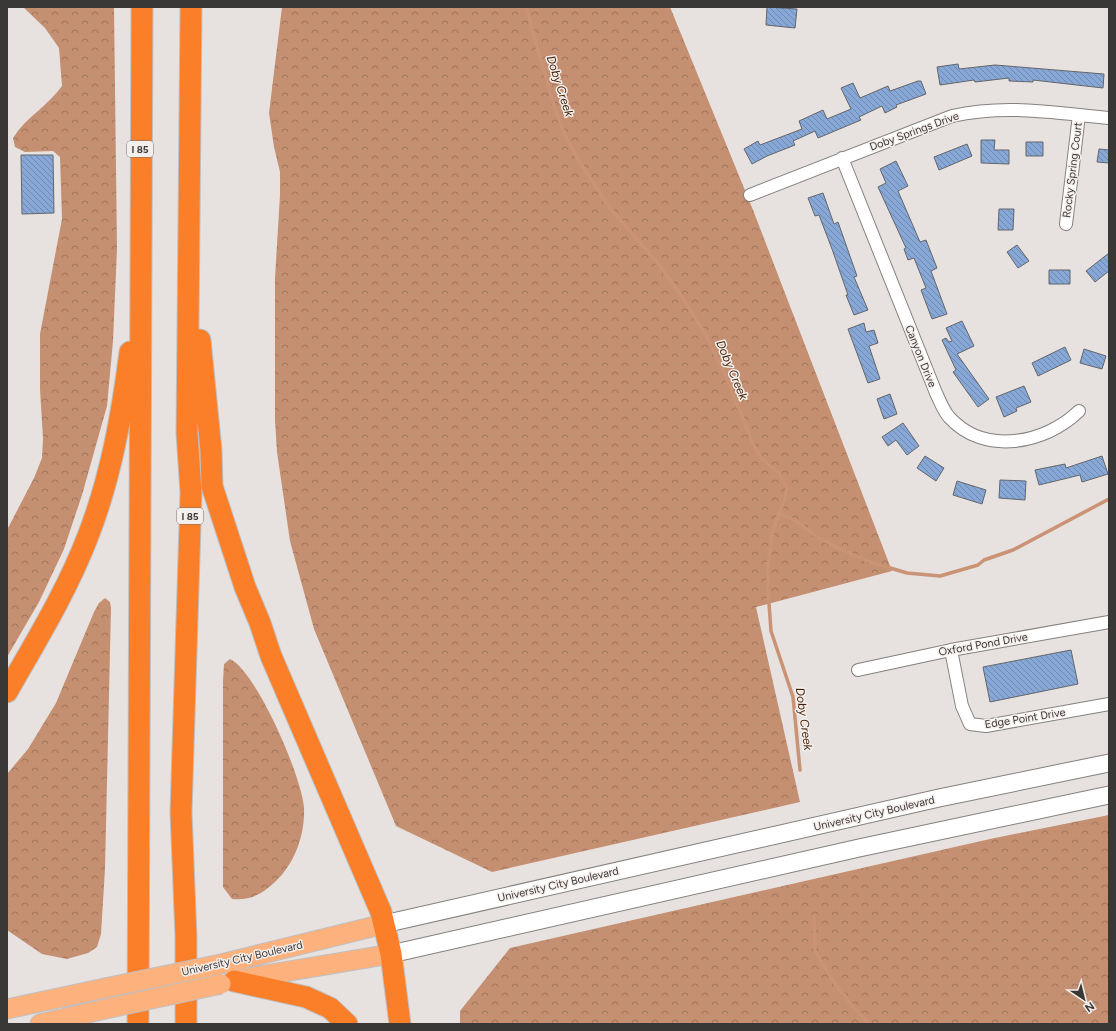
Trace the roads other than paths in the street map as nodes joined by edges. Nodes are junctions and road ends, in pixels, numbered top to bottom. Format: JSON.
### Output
{"nodes":[{"id":1,"x":142,"y":7,"type":"edge"},
{"id":2,"x":192,"y":7,"type":"edge"},
{"id":3,"x":1079,"y":115,"type":"junction"},
{"id":4,"x":1109,"y":118,"type":"edge"},
{"id":5,"x":842,"y":158,"type":"junction"},
{"id":6,"x":750,"y":195,"type":"dead end"},
{"id":7,"x":1066,"y":224,"type":"dead end"},
{"id":8,"x":190,"y":258,"type":"junction"},
{"id":9,"x":141,"y":268,"type":"junction"},
{"id":10,"x":1079,"y":411,"type":"dead end"},
{"id":11,"x":1109,"y":622,"type":"edge"},
{"id":12,"x":951,"y":650,"type":"junction"},
{"id":13,"x":858,"y":670,"type":"dead end"},
{"id":14,"x":7,"y":692,"type":"edge"},
{"id":15,"x":1109,"y":704,"type":"edge"},
{"id":16,"x":1109,"y":763,"type":"edge"},
{"id":17,"x":1109,"y":794,"type":"edge"},
{"id":18,"x":384,"y":924,"type":"junction"},
{"id":19,"x":391,"y":954,"type":"junction"},
{"id":20,"x":228,"y":982,"type":"junction"},
{"id":21,"x":7,"y":1009,"type":"edge"},
{"id":22,"x":40,"y":1024,"type":"edge"},
{"id":23,"x":138,"y":1024,"type":"edge"},
{"id":24,"x":186,"y":1024,"type":"edge"},
{"id":25,"x":347,"y":1024,"type":"edge"},
{"id":26,"x":400,"y":1024,"type":"edge"}],
"edges":[{"from":1,"to":9,"type":"highway","number":"I 85"},
{"from":2,"to":8,"type":"highway","number":"I 85"},
{"from":3,"to":4,"type":"street","name":"Doby Springs Drive"},
{"from":3,"to":5,"type":"street","name":"Doby Springs Drive"},
{"from":3,"to":7,"type":"street","name":"Rocky Spring Court"},
{"from":5,"to":6,"type":"street","name":"Doby Springs Drive"},
{"from":5,"to":10,"type":"street","name":"Canyon Drive"},
{"from":8,"to":18,"type":"highway"},
{"from":8,"to":24,"type":"highway","number":"I 85"},
{"from":9,"to":14,"type":"highway"},
{"from":9,"to":23,"type":"highway","number":"I 85"},
{"from":11,"to":12,"type":"street","name":"Oxford Pond Drive"},
{"from":12,"to":13,"type":"street","name":"Oxford Pond Drive"},
{"from":12,"to":15,"type":"street","name":"Edge Point Drive"},
{"from":16,"to":18,"type":"main road","name":"University City Boulevard"},
{"from":17,"to":19,"type":"main road","name":"University City Boulevard"},
{"from":18,"to":19,"type":"highway"},
{"from":18,"to":21,"type":"main road","name":"University City Boulevard","bridge":true},
{"from":19,"to":20,"type":"main road","name":"University City Boulevard"},
{"from":19,"to":26,"type":"highway"},
{"from":20,"to":22,"type":"main road","name":"University City Boulevard","bridge":true},
{"from":20,"to":25,"type":"highway"}]}
